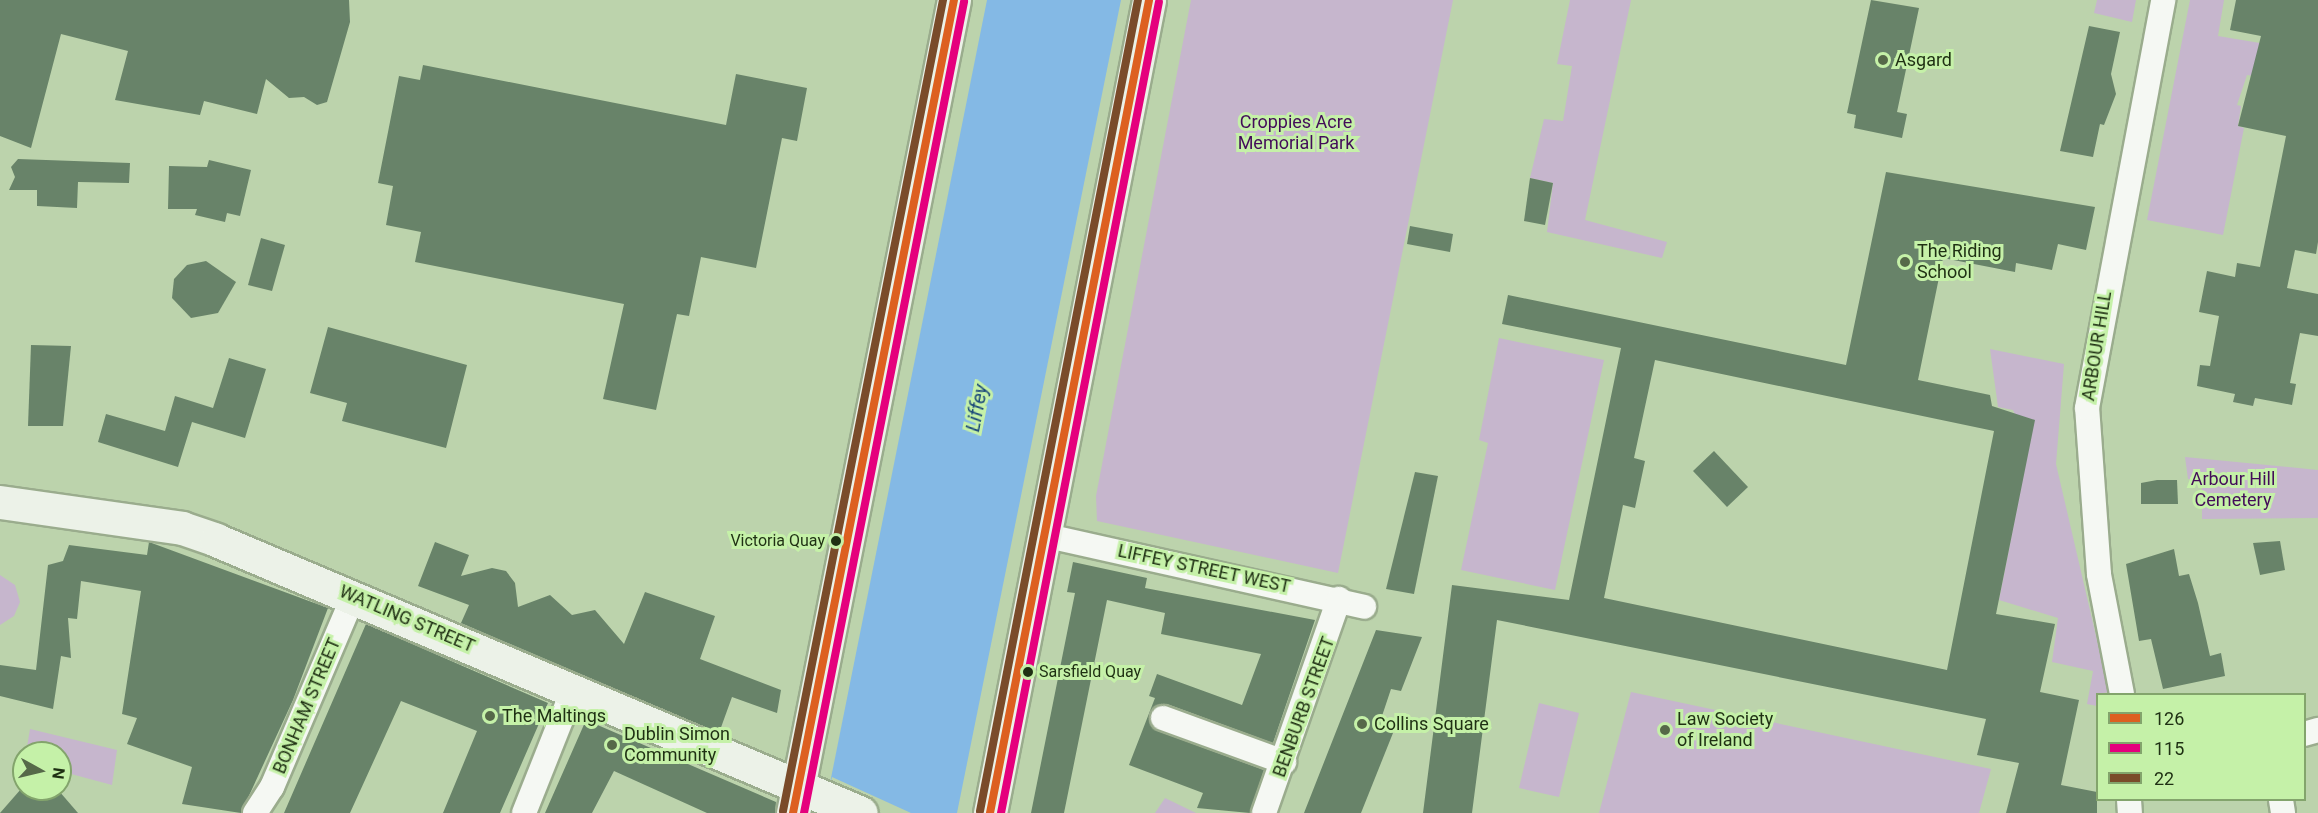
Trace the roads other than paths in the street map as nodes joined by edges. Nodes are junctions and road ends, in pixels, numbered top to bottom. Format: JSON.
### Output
{"nodes":[{"id":1,"x":954,"y":0,"type":"edge"},
{"id":2,"x":1149,"y":0,"type":"edge"},
{"id":3,"x":2163,"y":0,"type":"edge"},
{"id":4,"x":0,"y":502,"type":"edge"},
{"id":5,"x":1043,"y":535,"type":"junction"},
{"id":6,"x":353,"y":597,"type":"junction"},
{"id":7,"x":1339,"y":599,"type":"junction"},
{"id":8,"x":1364,"y":607,"type":"dead end"},
{"id":9,"x":573,"y":690,"type":"junction"},
{"id":10,"x":2122,"y":693,"type":"edge"},
{"id":11,"x":1163,"y":718,"type":"dead end"},
{"id":12,"x":1284,"y":762,"type":"junction"},
{"id":13,"x":805,"y":798,"type":"edge"},
{"id":14,"x":255,"y":813,"type":"edge"},
{"id":15,"x":524,"y":813,"type":"edge"},
{"id":16,"x":861,"y":813,"type":"edge"},
{"id":17,"x":990,"y":813,"type":"edge"},
{"id":18,"x":1264,"y":813,"type":"edge"}],
"edges":[{"from":1,"to":13,"type":"main road"},
{"from":2,"to":5,"type":"main road"},
{"from":3,"to":10,"type":"street","name":"ARBOUR HILL"},
{"from":4,"to":6,"type":"main road","name":"WATLING STREET"},
{"from":5,"to":7,"type":"street","name":"LIFFEY STREET WEST"},
{"from":5,"to":17,"type":"main road"},
{"from":6,"to":9,"type":"main road","name":"WATLING STREET"},
{"from":6,"to":14,"type":"street","name":"BONHAM STREET"},
{"from":7,"to":8,"type":"street","name":"LIFFEY STREET WEST"},
{"from":7,"to":12,"type":"street","name":"BENBURB STREET"},
{"from":9,"to":13,"type":"main road","name":"WATLING STREET"},
{"from":9,"to":15,"type":"street"},
{"from":11,"to":12,"type":"street"},
{"from":12,"to":18,"type":"street","name":"BENBURB STREET"},
{"from":13,"to":16,"type":"main road","name":"WATLING STREET"}]}
